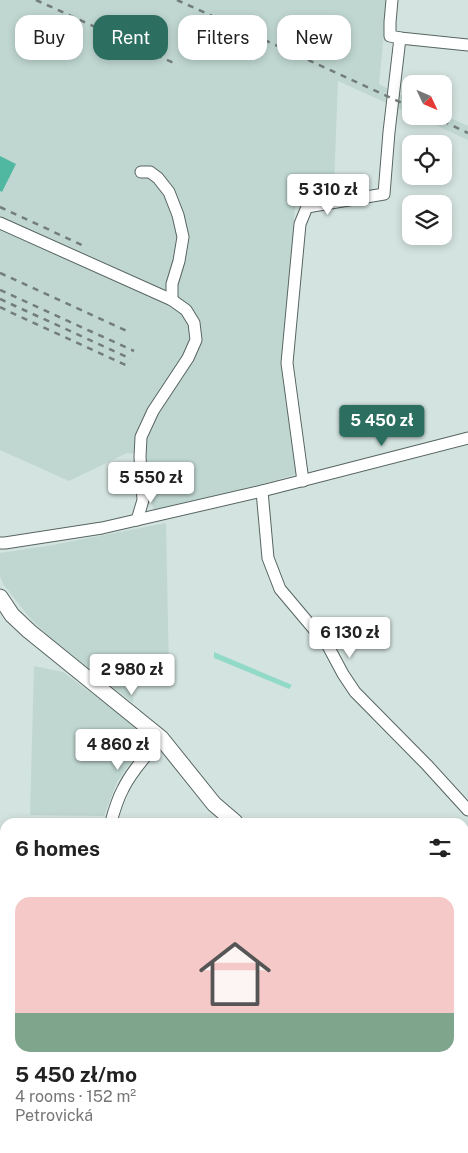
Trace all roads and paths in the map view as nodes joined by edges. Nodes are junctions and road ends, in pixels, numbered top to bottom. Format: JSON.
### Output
{"nodes":[{"id":1,"x":392,"y":0,"type":"edge"},
{"id":2,"x":400,"y":38,"type":"junction"},
{"id":3,"x":468,"y":45,"type":"edge"},
{"id":4,"x":141,"y":172,"type":"dead end"},
{"id":5,"x":0,"y":223,"type":"edge"},
{"id":6,"x":172,"y":300,"type":"junction"},
{"id":7,"x":468,"y":438,"type":"edge"},
{"id":8,"x":303,"y":481,"type":"junction"},
{"id":9,"x":262,"y":491,"type":"junction"},
{"id":10,"x":137,"y":520,"type":"junction"},
{"id":11,"x":0,"y":543,"type":"edge"},
{"id":12,"x":0,"y":598,"type":"edge"},
{"id":13,"x":161,"y":738,"type":"junction"},
{"id":14,"x":468,"y":810,"type":"edge"},
{"id":15,"x":112,"y":818,"type":"edge"},
{"id":16,"x":230,"y":818,"type":"edge"}],
"edges":[{"from":1,"to":2,"type":"street"},
{"from":2,"to":3,"type":"street"},
{"from":2,"to":8,"type":"street"},
{"from":4,"to":6,"type":"street"},
{"from":5,"to":6,"type":"street"},
{"from":6,"to":10,"type":"street"},
{"from":7,"to":8,"type":"street"},
{"from":8,"to":9,"type":"street"},
{"from":9,"to":10,"type":"street"},
{"from":9,"to":14,"type":"street"},
{"from":10,"to":11,"type":"street"},
{"from":12,"to":13,"type":"main road"},
{"from":13,"to":15,"type":"street"},
{"from":13,"to":16,"type":"main road"}]}
